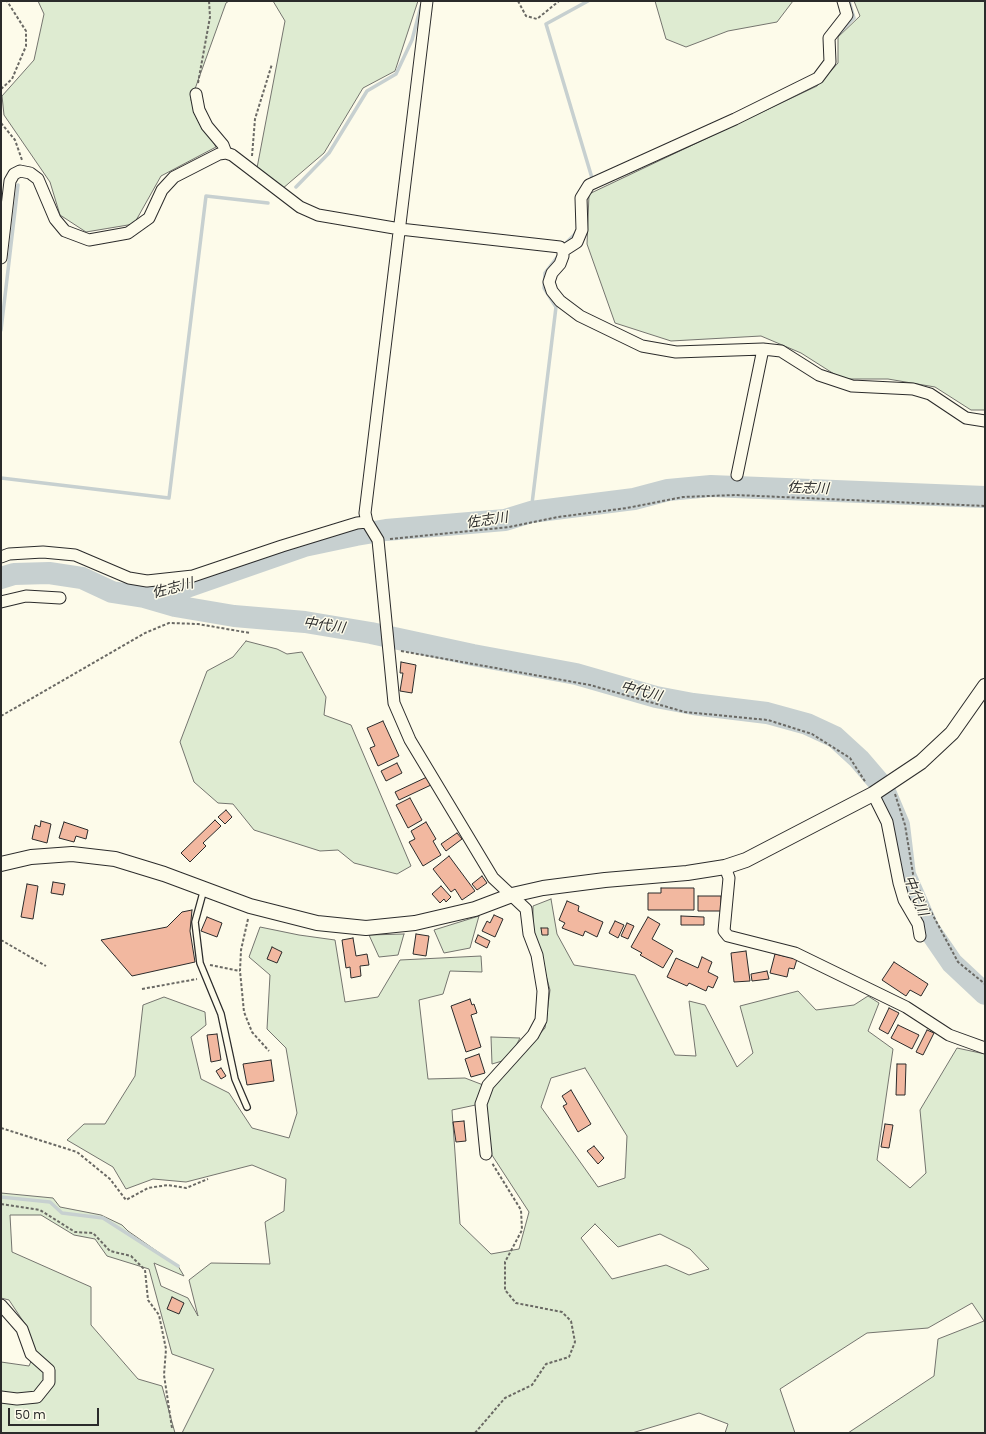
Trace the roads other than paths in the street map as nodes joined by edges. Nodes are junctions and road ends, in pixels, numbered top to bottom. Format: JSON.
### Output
{"nodes":[{"id":1,"x":427,"y":1,"type":"edge"},
{"id":2,"x":843,"y":1,"type":"edge"},
{"id":3,"x":196,"y":94,"type":"road end"},
{"id":4,"x":226,"y":153,"type":"junction"},
{"id":5,"x":400,"y":229,"type":"junction"},
{"id":6,"x":563,"y":251,"type":"junction"},
{"id":7,"x":1,"y":258,"type":"edge"},
{"id":8,"x":763,"y":349,"type":"junction"},
{"id":9,"x":985,"y":421,"type":"edge"},
{"id":10,"x":737,"y":475,"type":"dead end"},
{"id":11,"x":367,"y":522,"type":"junction"},
{"id":12,"x":1,"y":557,"type":"edge"},
{"id":13,"x":60,"y":598,"type":"dead end"},
{"id":14,"x":1,"y":602,"type":"edge"},
{"id":15,"x":985,"y":686,"type":"edge"},
{"id":16,"x":873,"y":794,"type":"junction"},
{"id":17,"x":1,"y":864,"type":"edge"},
{"id":18,"x":725,"y":867,"type":"junction"},
{"id":19,"x":204,"y":889,"type":"junction"},
{"id":20,"x":512,"y":895,"type":"junction"},
{"id":21,"x":920,"y":936,"type":"dead end"},
{"id":22,"x":985,"y":1048,"type":"edge"},
{"id":23,"x":247,"y":1107,"type":"dead end"},
{"id":24,"x":486,"y":1154,"type":"road end"},
{"id":25,"x":1,"y":1305,"type":"edge"},
{"id":26,"x":1,"y":1397,"type":"edge"}],
"edges":[{"from":1,"to":5,"type":"street"},
{"from":2,"to":6,"type":"street"},
{"from":3,"to":4,"type":"street"},
{"from":4,"to":5,"type":"street"},
{"from":4,"to":7,"type":"street"},
{"from":5,"to":6,"type":"street"},
{"from":5,"to":11,"type":"street"},
{"from":6,"to":8,"type":"street"},
{"from":8,"to":9,"type":"street"},
{"from":8,"to":10,"type":"street"},
{"from":11,"to":12,"type":"street"},
{"from":11,"to":20,"type":"street"},
{"from":13,"to":14,"type":"street"},
{"from":15,"to":16,"type":"street"},
{"from":16,"to":18,"type":"street"},
{"from":16,"to":21,"type":"street"},
{"from":17,"to":19,"type":"street"},
{"from":18,"to":20,"type":"street"},
{"from":18,"to":22,"type":"street"},
{"from":19,"to":20,"type":"street"},
{"from":19,"to":23,"type":"lane"},
{"from":20,"to":24,"type":"street"},
{"from":25,"to":26,"type":"street"}]}
